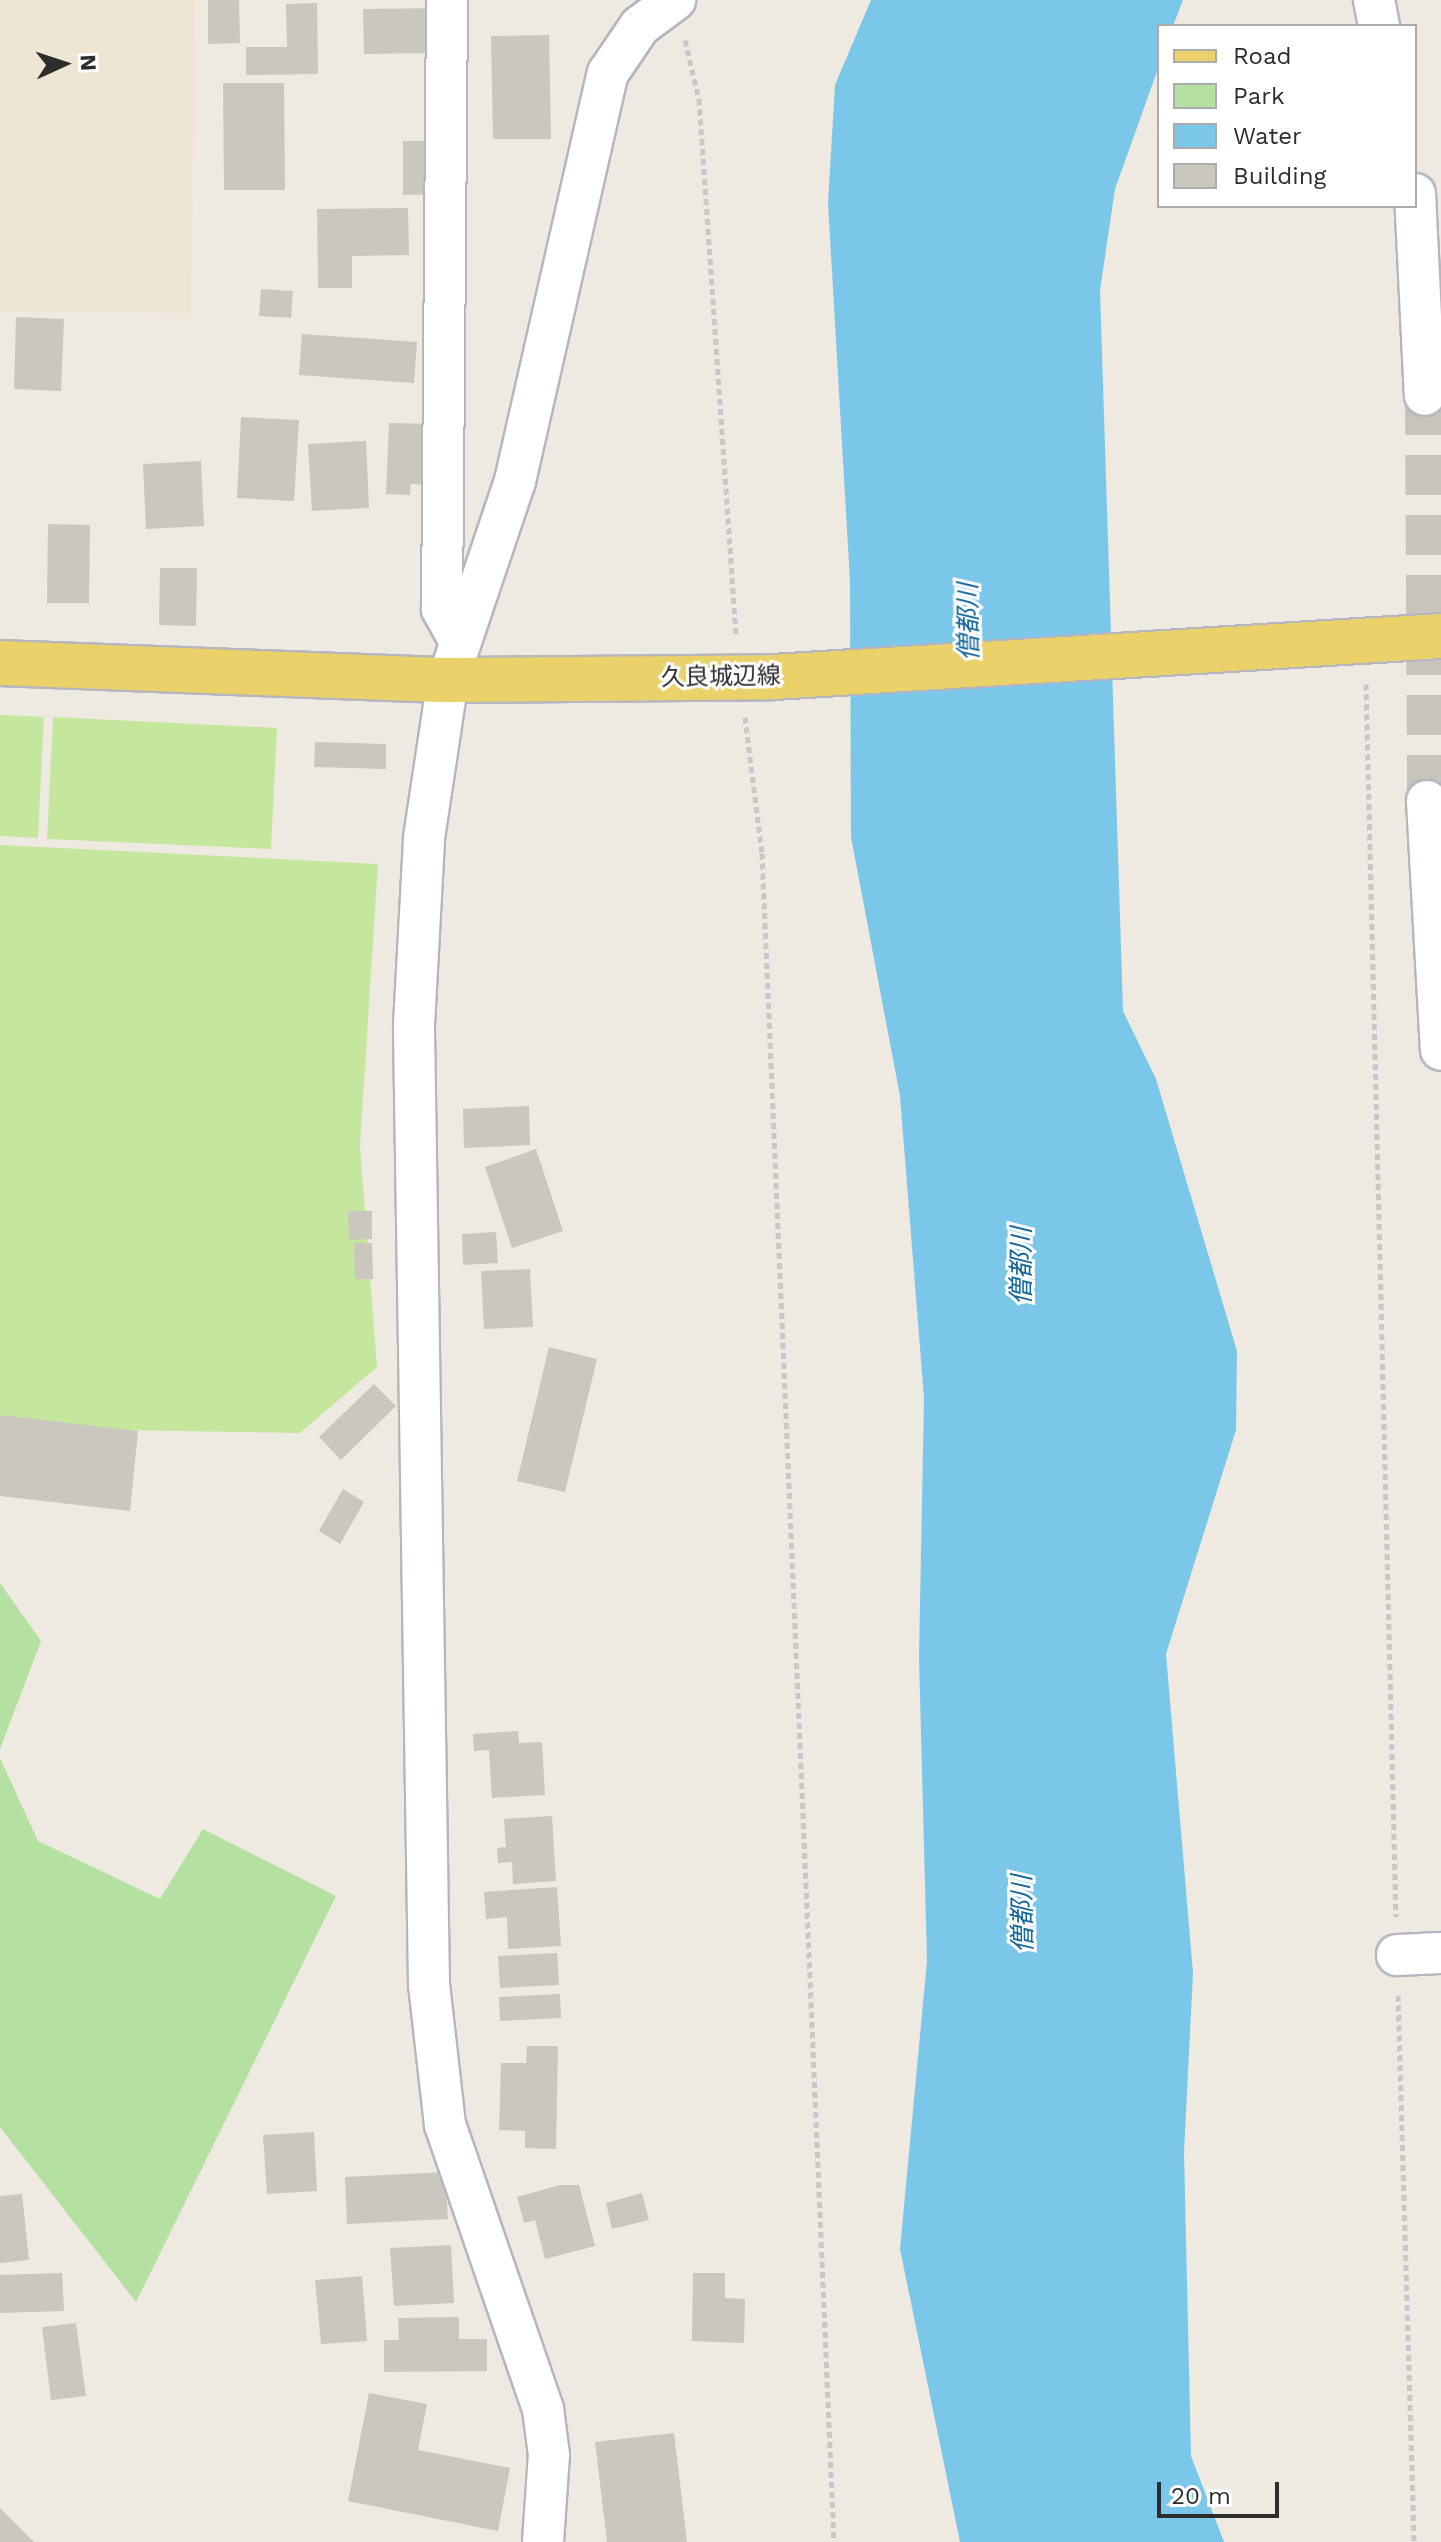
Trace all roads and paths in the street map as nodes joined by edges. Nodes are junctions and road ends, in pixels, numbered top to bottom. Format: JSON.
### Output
{"nodes":[{"id":1,"x":447,"y":0,"type":"edge"},
{"id":2,"x":1374,"y":0,"type":"edge"},
{"id":3,"x":679,"y":14,"type":"edge"},
{"id":4,"x":1379,"y":24,"type":"edge"},
{"id":5,"x":1416,"y":208,"type":"edge"},
{"id":6,"x":1425,"y":395,"type":"tunnel mouth"},
{"id":7,"x":1441,"y":636,"type":"edge"},
{"id":8,"x":1365,"y":641,"type":"junction"},
{"id":9,"x":454,"y":660,"type":"junction"},
{"id":10,"x":0,"y":663,"type":"edge"},
{"id":11,"x":756,"y":678,"type":"junction"},
{"id":12,"x":1427,"y":801,"type":"tunnel mouth"},
{"id":13,"x":1435,"y":875,"type":"edge"},
{"id":14,"x":1441,"y":1050,"type":"edge"},
{"id":15,"x":1441,"y":1953,"type":"edge"},
{"id":16,"x":1397,"y":1955,"type":"junction"},
{"id":17,"x":543,"y":2542,"type":"edge"},
{"id":18,"x":834,"y":2542,"type":"edge"},
{"id":19,"x":1414,"y":2542,"type":"edge"}],
"edges":[{"from":1,"to":9,"type":"street"},
{"from":2,"to":4,"type":"street"},
{"from":3,"to":9,"type":"street"},
{"from":3,"to":11,"type":"path"},
{"from":5,"to":6,"type":"street"},
{"from":7,"to":8,"type":"main road","name":"久良城辺線"},
{"from":8,"to":11,"type":"main road","name":"久良城辺線"},
{"from":8,"to":16,"type":"path"},
{"from":9,"to":10,"type":"main road","name":"久良城辺線"},
{"from":9,"to":11,"type":"main road","name":"久良城辺線"},
{"from":9,"to":17,"type":"street"},
{"from":11,"to":18,"type":"path"},
{"from":12,"to":13,"type":"street"},
{"from":13,"to":14,"type":"street"},
{"from":15,"to":16,"type":"street"},
{"from":16,"to":19,"type":"path"}]}
